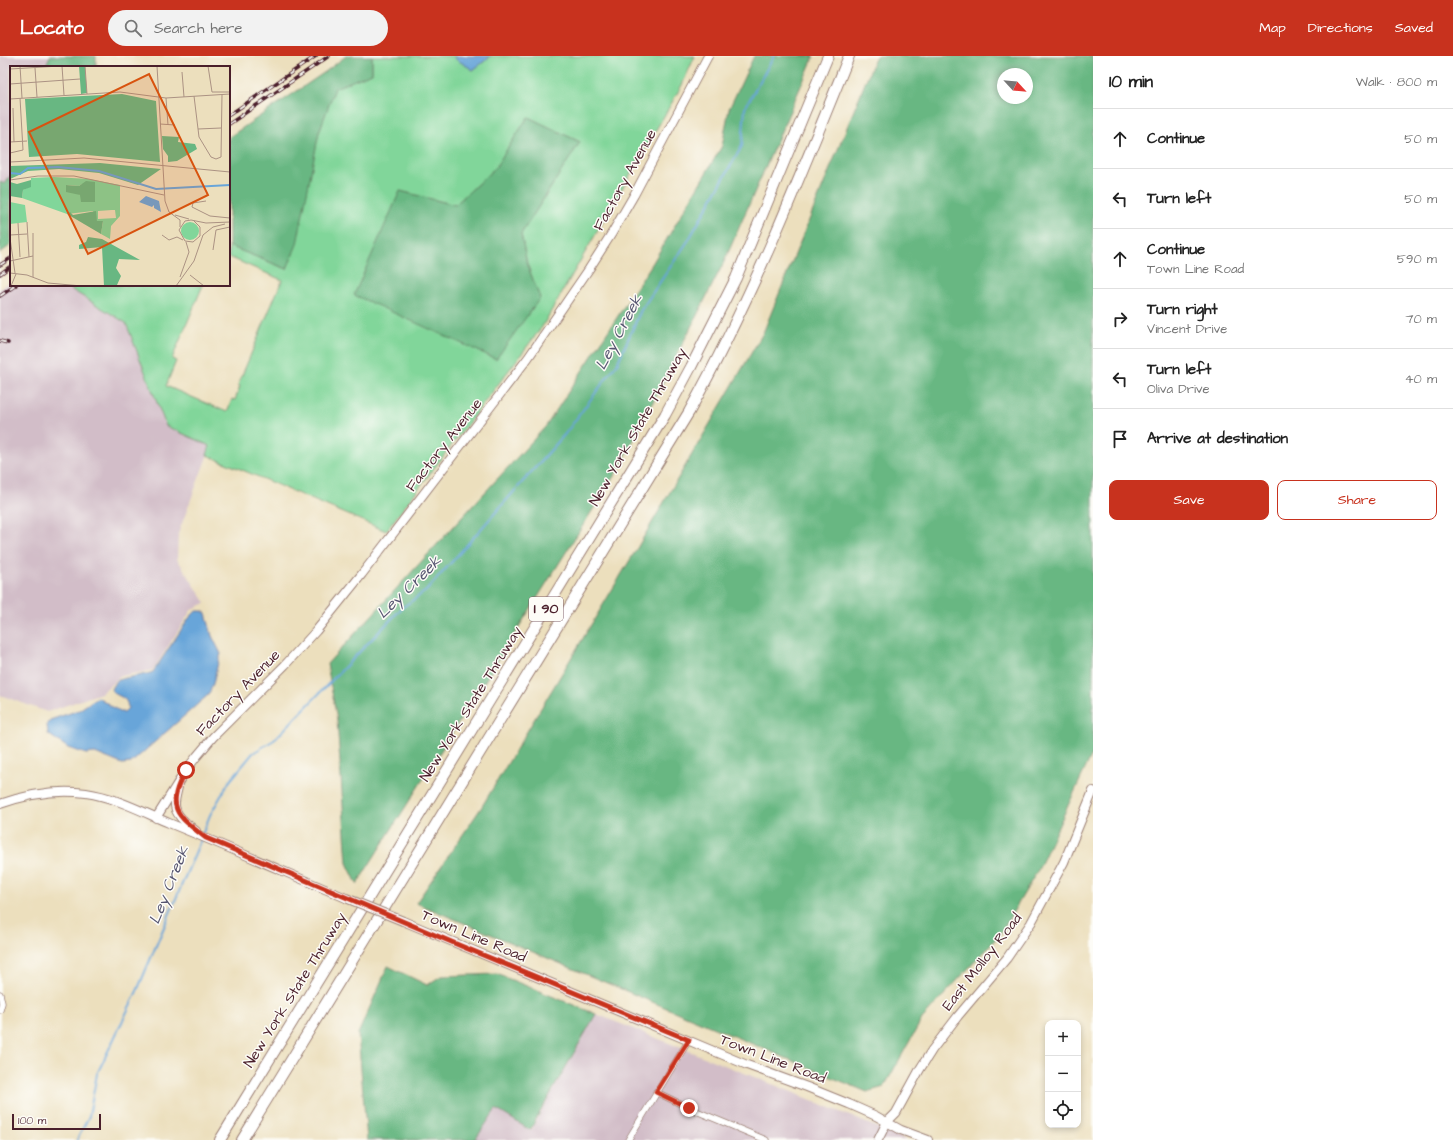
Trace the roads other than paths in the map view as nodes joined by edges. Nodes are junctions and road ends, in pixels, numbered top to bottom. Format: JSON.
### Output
{"nodes":[{"id":1,"x":708,"y":56,"type":"edge"},
{"id":2,"x":828,"y":56,"type":"edge"},
{"id":3,"x":849,"y":56,"type":"edge"},
{"id":4,"x":180,"y":782,"type":"junction"},
{"id":5,"x":1093,"y":792,"type":"edge"},
{"id":6,"x":1,"y":805,"type":"edge"},
{"id":7,"x":156,"y":818,"type":"junction"},
{"id":8,"x":190,"y":829,"type":"junction"},
{"id":9,"x":0,"y":994,"type":"edge"},
{"id":10,"x":0,"y":1010,"type":"edge"},
{"id":11,"x":689,"y":1040,"type":"junction"},
{"id":12,"x":656,"y":1092,"type":"junction"},
{"id":13,"x":887,"y":1122,"type":"junction"},
{"id":14,"x":220,"y":1140,"type":"edge"},
{"id":15,"x":242,"y":1140,"type":"edge"},
{"id":16,"x":628,"y":1140,"type":"edge"},
{"id":17,"x":766,"y":1140,"type":"edge"},
{"id":18,"x":878,"y":1140,"type":"edge"},
{"id":19,"x":928,"y":1140,"type":"edge"}],
"edges":[{"from":1,"to":4,"type":"street","name":"Factory Avenue"},
{"from":2,"to":14,"type":"highway","name":"New York State Thruway","number":"I 90"},
{"from":3,"to":15,"type":"highway","number":"I 90"},
{"from":4,"to":7,"type":"street","name":"Factory Avenue"},
{"from":4,"to":8,"type":"street"},
{"from":5,"to":13,"type":"street","name":"East Molloy Road"},
{"from":6,"to":7,"type":"street"},
{"from":7,"to":8,"type":"street"},
{"from":8,"to":11,"type":"street","name":"Town Line Road","bridge":true},
{"from":9,"to":10,"type":"street"},
{"from":11,"to":12,"type":"street"},
{"from":11,"to":13,"type":"street","name":"Town Line Road"},
{"from":12,"to":16,"type":"street"},
{"from":12,"to":17,"type":"street"},
{"from":13,"to":18,"type":"street","name":"East Molloy Road"},
{"from":13,"to":19,"type":"street","name":"Town Line Road"}]}
